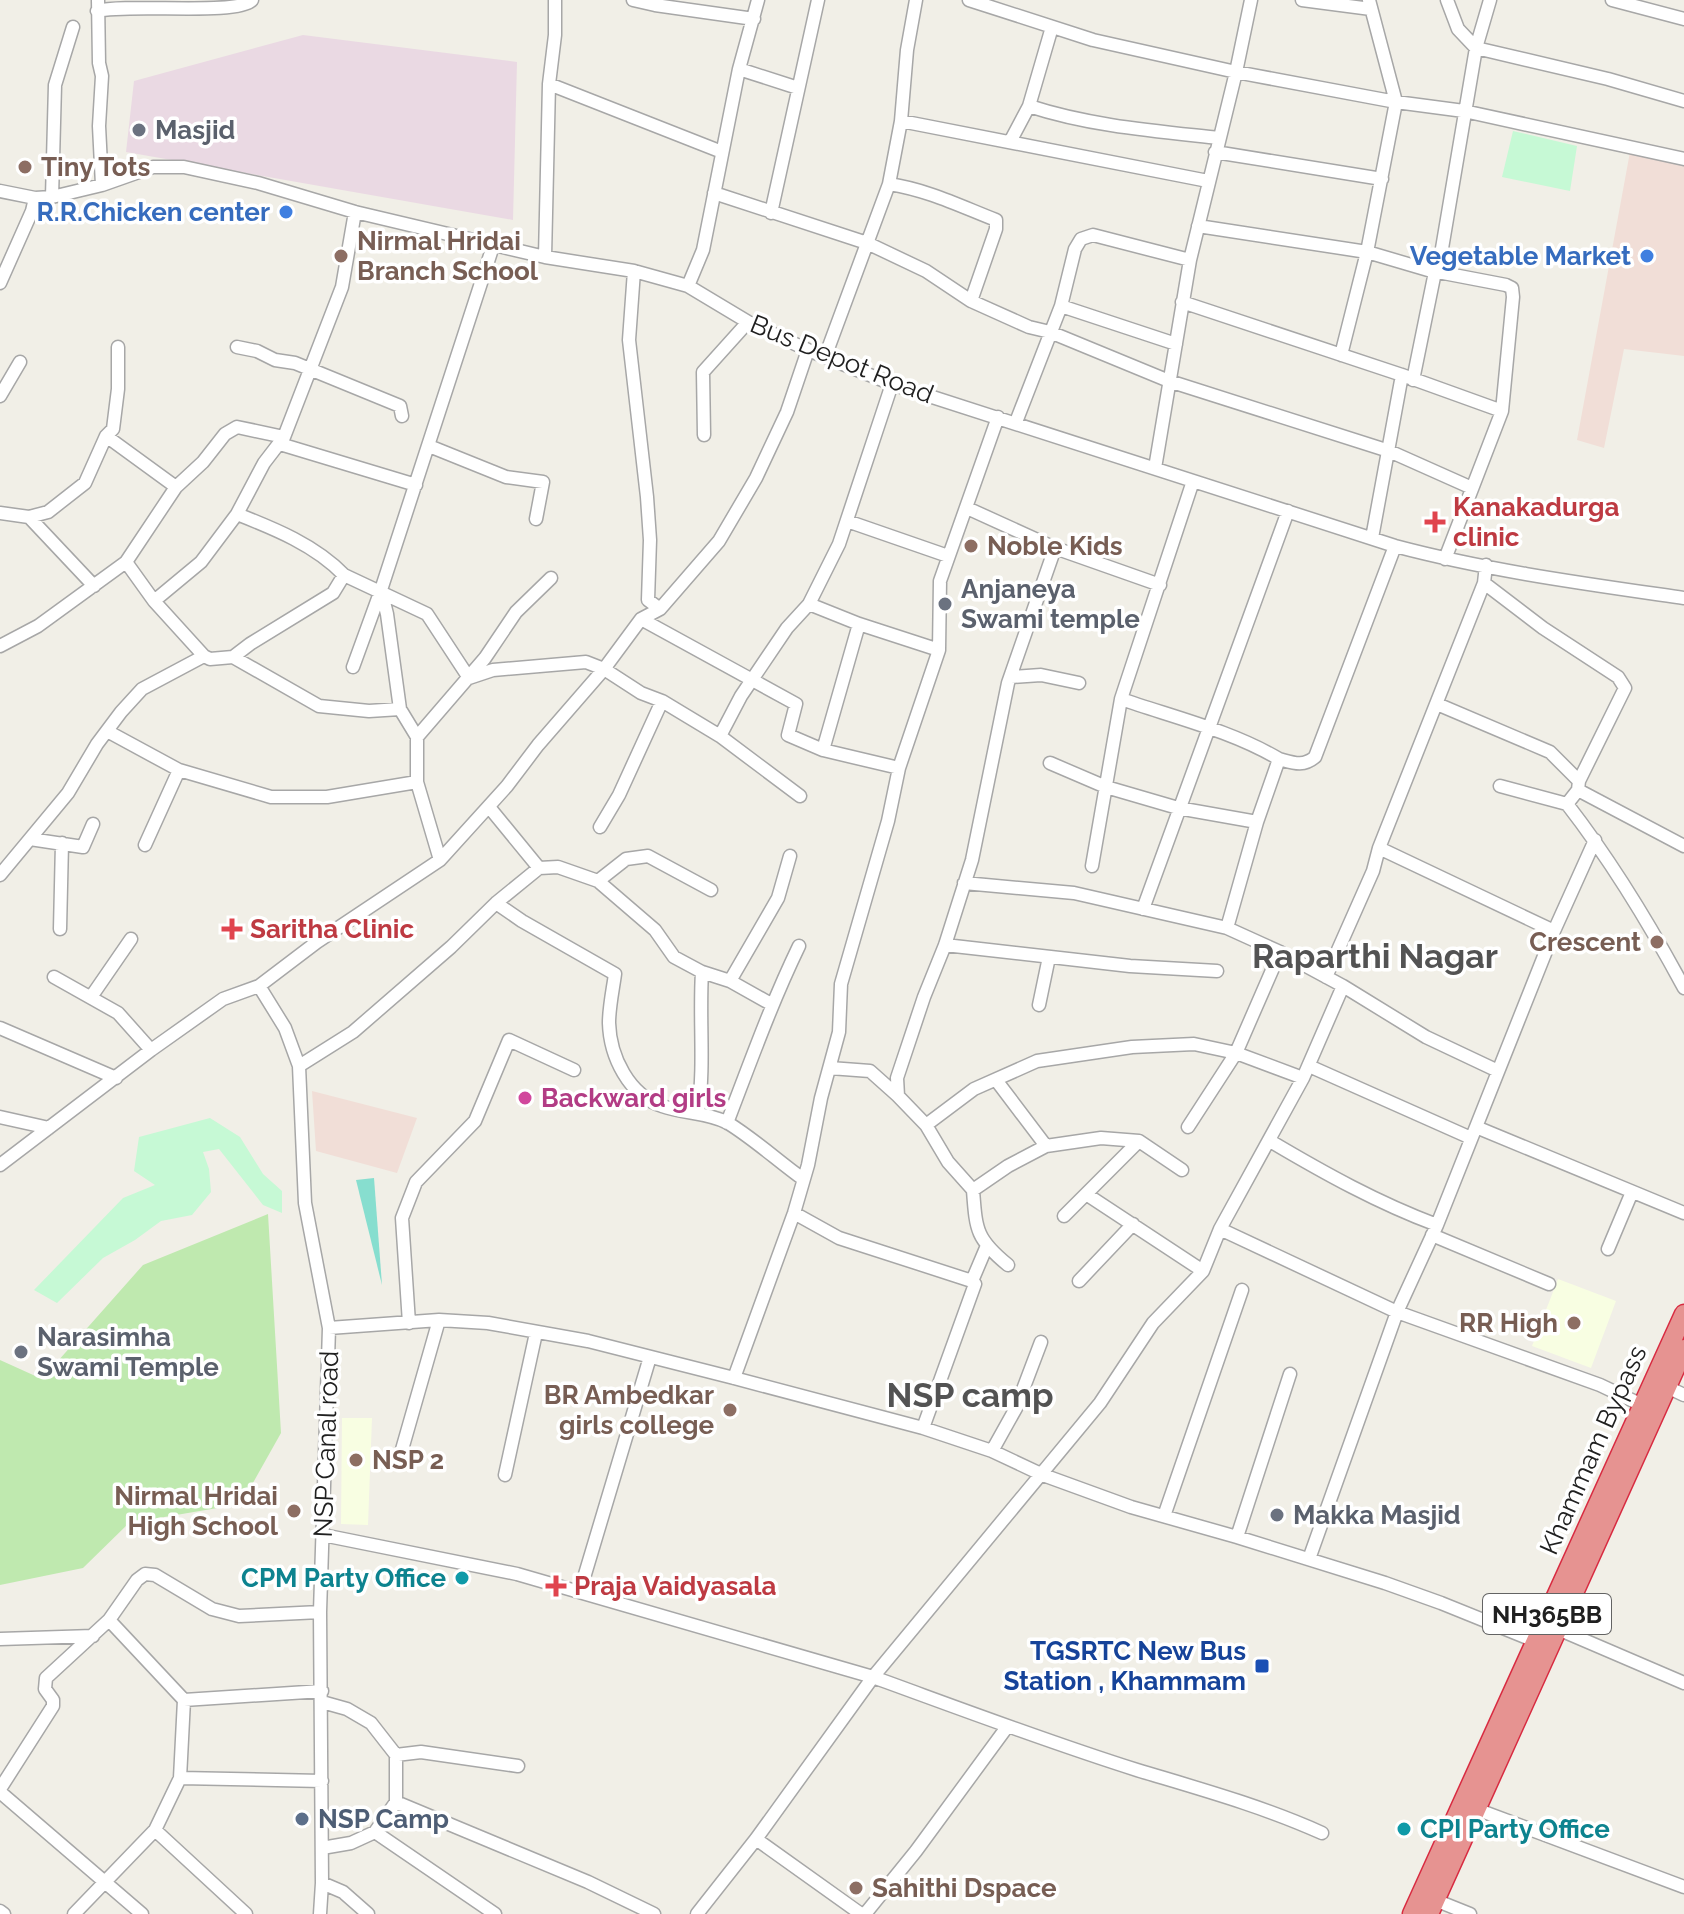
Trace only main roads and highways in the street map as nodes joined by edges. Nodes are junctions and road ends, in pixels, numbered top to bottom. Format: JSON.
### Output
{"nodes":[{"id":1,"x":1684,"y":1314,"type":"edge"},
{"id":2,"x":1684,"y":1349,"type":"edge"},
{"id":3,"x":1676,"y":1391,"type":"edge"},
{"id":4,"x":1548,"y":1639,"type":"junction"},
{"id":5,"x":1432,"y":1898,"type":"edge"},
{"id":6,"x":1412,"y":1914,"type":"edge"}],
"edges":[{"from":1,"to":4,"type":"highway","name":"Khammam Bypass","number":"NH365BB"},
{"from":2,"to":3,"type":"highway","name":"Khammam Bypass","number":"NH365BB"},
{"from":3,"to":4,"type":"highway","name":"Khammam Bypass","number":"NH365BB"},
{"from":4,"to":5,"type":"highway","name":"Khammam Bypass","number":"NH365BB"},
{"from":4,"to":5,"type":"highway","name":"Khammam Bypass","number":"NH365BB"},
{"from":5,"to":6,"type":"highway","name":"Khammam Bypass","number":"NH365BB"}]}
